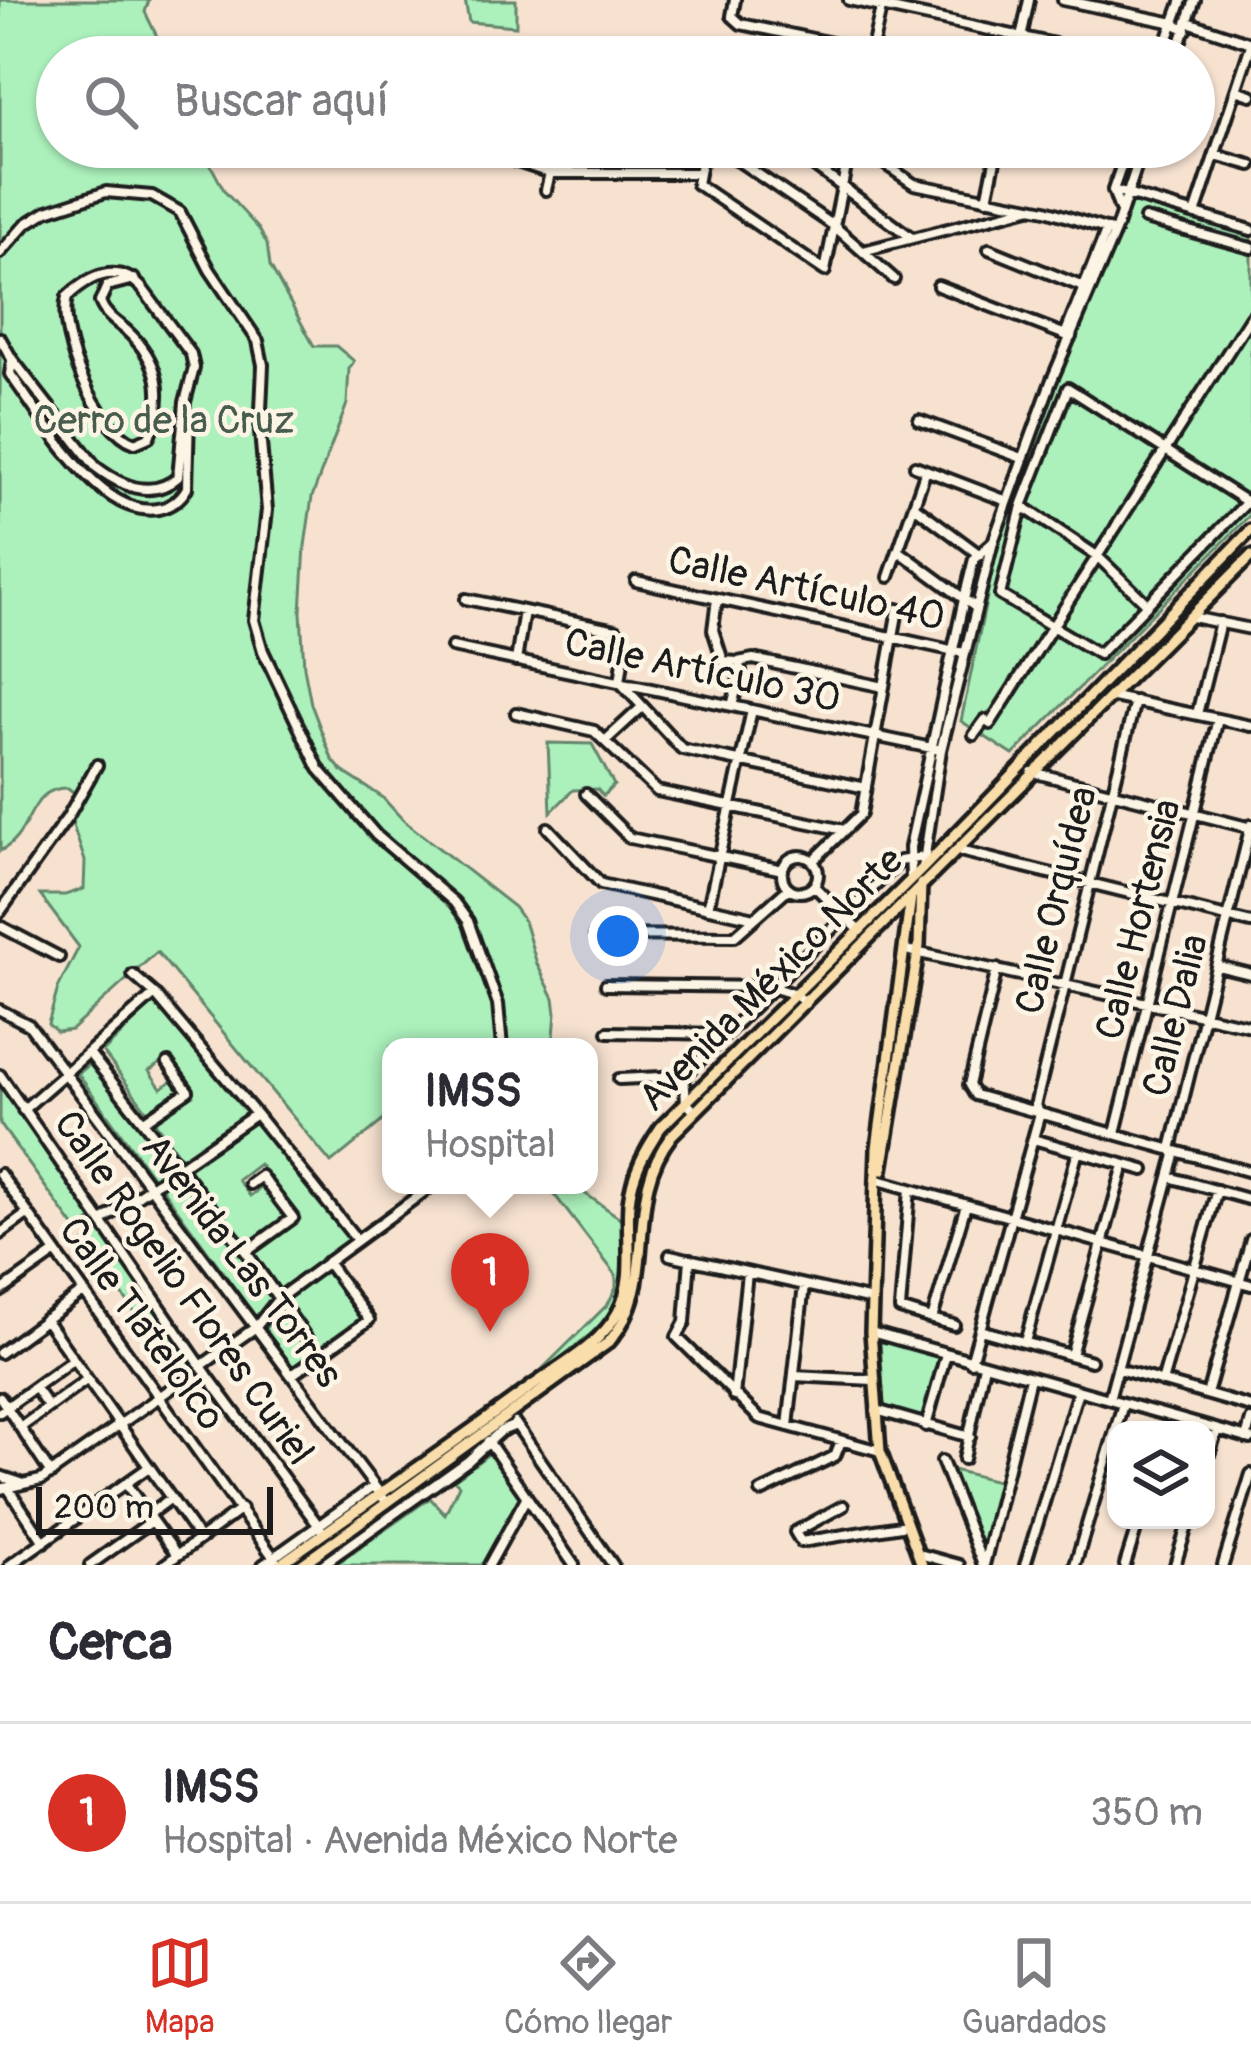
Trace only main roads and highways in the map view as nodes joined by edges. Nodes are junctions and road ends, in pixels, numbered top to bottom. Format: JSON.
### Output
{"nodes":[{"id":1,"x":1251,"y":530,"type":"edge"},
{"id":2,"x":1251,"y":556,"type":"edge"},
{"id":3,"x":923,"y":863,"type":"junction"},
{"id":4,"x":911,"y":879,"type":"junction"},
{"id":5,"x":921,"y":887,"type":"junction"},
{"id":6,"x":911,"y":896,"type":"junction"},
{"id":7,"x":890,"y":919,"type":"junction"},
{"id":8,"x":910,"y":922,"type":"junction"},
{"id":9,"x":864,"y":936,"type":"junction"},
{"id":10,"x":912,"y":951,"type":"junction"},
{"id":11,"x":381,"y":1494,"type":"junction"},
{"id":12,"x":919,"y":1559,"type":"edge"},
{"id":13,"x":278,"y":1563,"type":"edge"},
{"id":14,"x":301,"y":1565,"type":"edge"}],
"edges":[{"from":1,"to":3,"type":"main road","name":"Avenida México Norte"},
{"from":2,"to":5,"type":"main road","name":"Avenida México Norte"},
{"from":3,"to":4,"type":"main road","name":"Avenida México Norte"},
{"from":3,"to":5,"type":"main road"},
{"from":4,"to":6,"type":"main road"},
{"from":4,"to":9,"type":"main road","name":"Avenida México Norte"},
{"from":5,"to":6,"type":"main road","name":"Avenida México Norte"},
{"from":5,"to":10,"type":"main road"},
{"from":6,"to":7,"type":"main road","name":"Avenida México Norte"},
{"from":6,"to":8,"type":"main road"},
{"from":7,"to":8,"type":"main road"},
{"from":7,"to":9,"type":"main road","name":"Avenida México Norte"},
{"from":8,"to":10,"type":"main road"},
{"from":9,"to":11,"type":"main road","name":"Avenida México Norte"},
{"from":10,"to":12,"type":"main road"},
{"from":11,"to":13,"type":"main road","name":"Avenida México Norte"},
{"from":11,"to":14,"type":"main road","name":"Avenida México Norte"}]}
